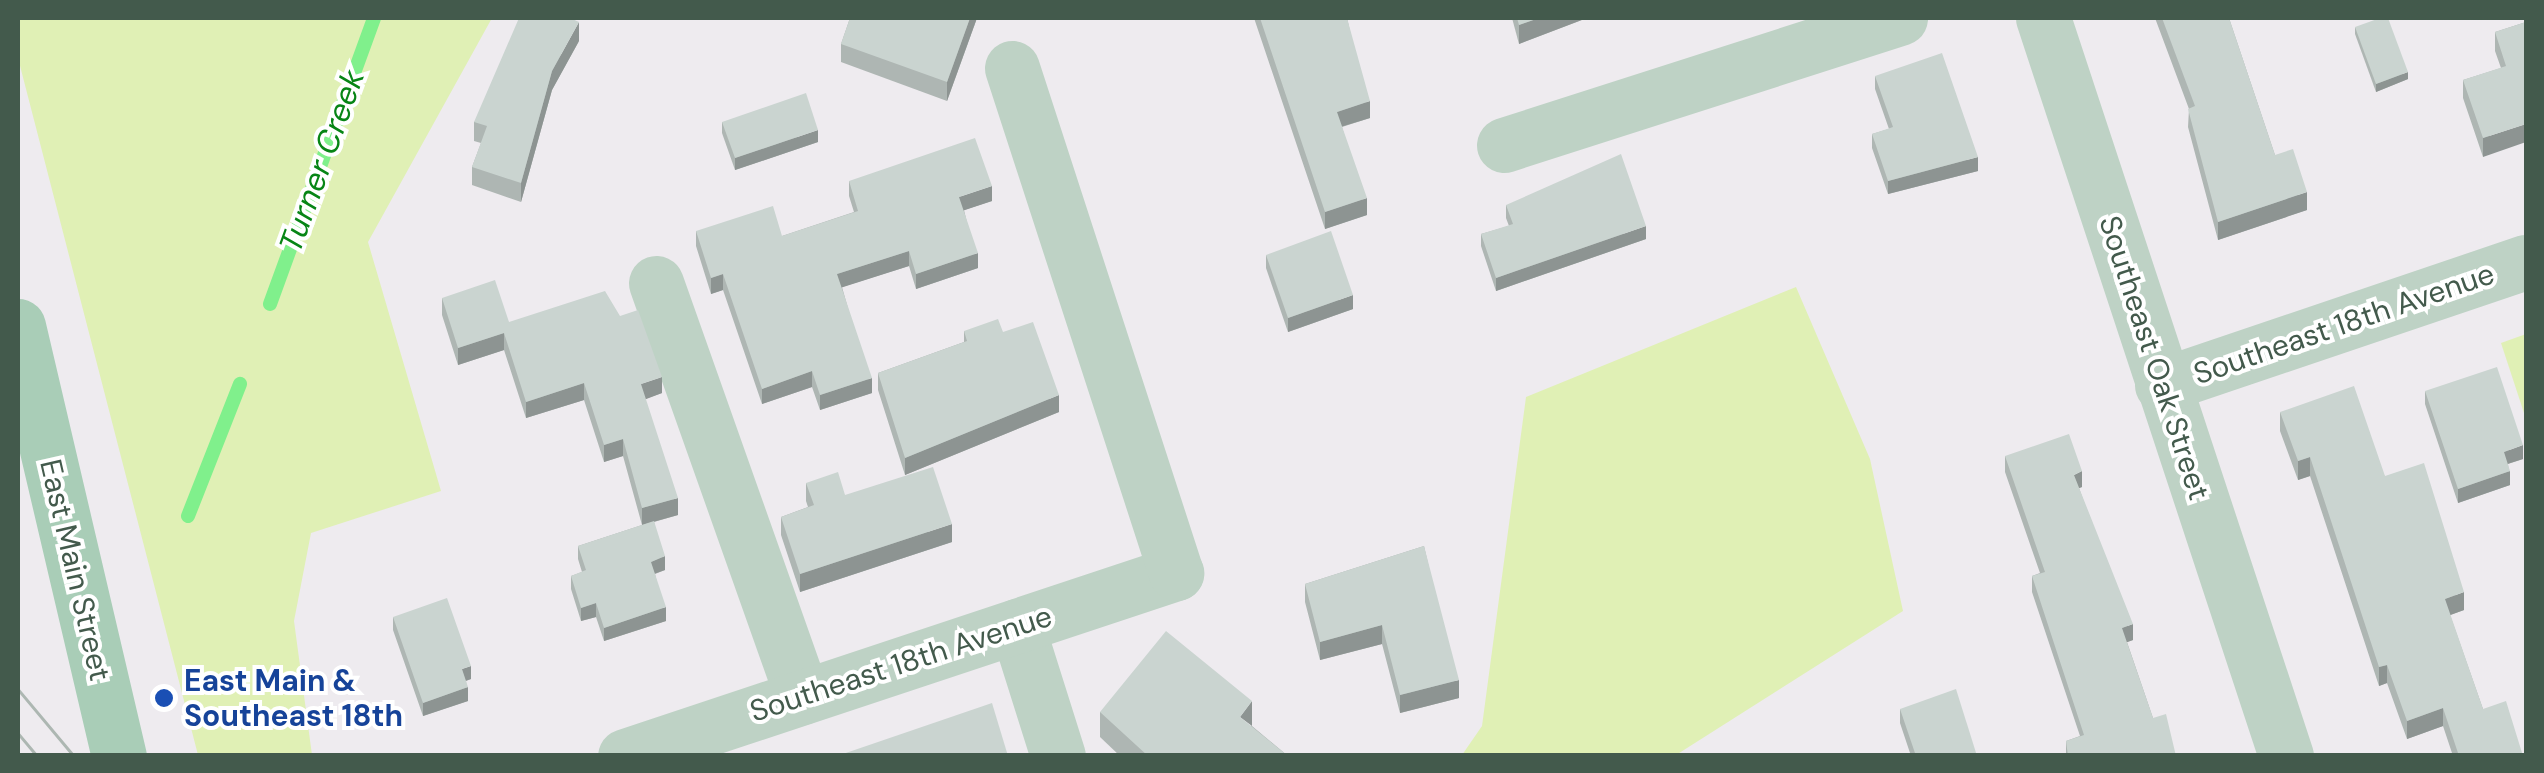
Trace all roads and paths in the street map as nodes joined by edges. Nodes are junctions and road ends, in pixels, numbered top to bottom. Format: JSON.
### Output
{"nodes":[{"id":1,"x":1900,"y":18,"type":"edge"},
{"id":2,"x":2043,"y":18,"type":"edge"},
{"id":3,"x":1012,"y":68,"type":"dead end"},
{"id":4,"x":1504,"y":146,"type":"dead end"},
{"id":5,"x":2526,"y":262,"type":"edge"},
{"id":6,"x":656,"y":283,"type":"dead end"},
{"id":7,"x":18,"y":326,"type":"edge"},
{"id":8,"x":2162,"y":386,"type":"junction"},
{"id":9,"x":1018,"y":626,"type":"junction"},
{"id":10,"x":803,"y":696,"type":"junction"},
{"id":11,"x":119,"y":756,"type":"edge"},
{"id":12,"x":625,"y":756,"type":"edge"},
{"id":13,"x":1058,"y":756,"type":"edge"},
{"id":14,"x":2286,"y":756,"type":"edge"}],
"edges":[{"from":1,"to":4,"type":"street"},
{"from":2,"to":8,"type":"street","name":"Southeast Oak Street"},
{"from":3,"to":9,"type":"street","name":"Southeast 18th Avenue"},
{"from":5,"to":8,"type":"street","name":"Southeast 18th Avenue"},
{"from":6,"to":10,"type":"street"},
{"from":7,"to":11,"type":"main road","name":"East Main Street"},
{"from":8,"to":14,"type":"street","name":"Southeast Oak Street"},
{"from":9,"to":10,"type":"street","name":"Southeast 18th Avenue"},
{"from":9,"to":13,"type":"street"},
{"from":10,"to":12,"type":"street","name":"Southeast 18th Avenue"}]}
